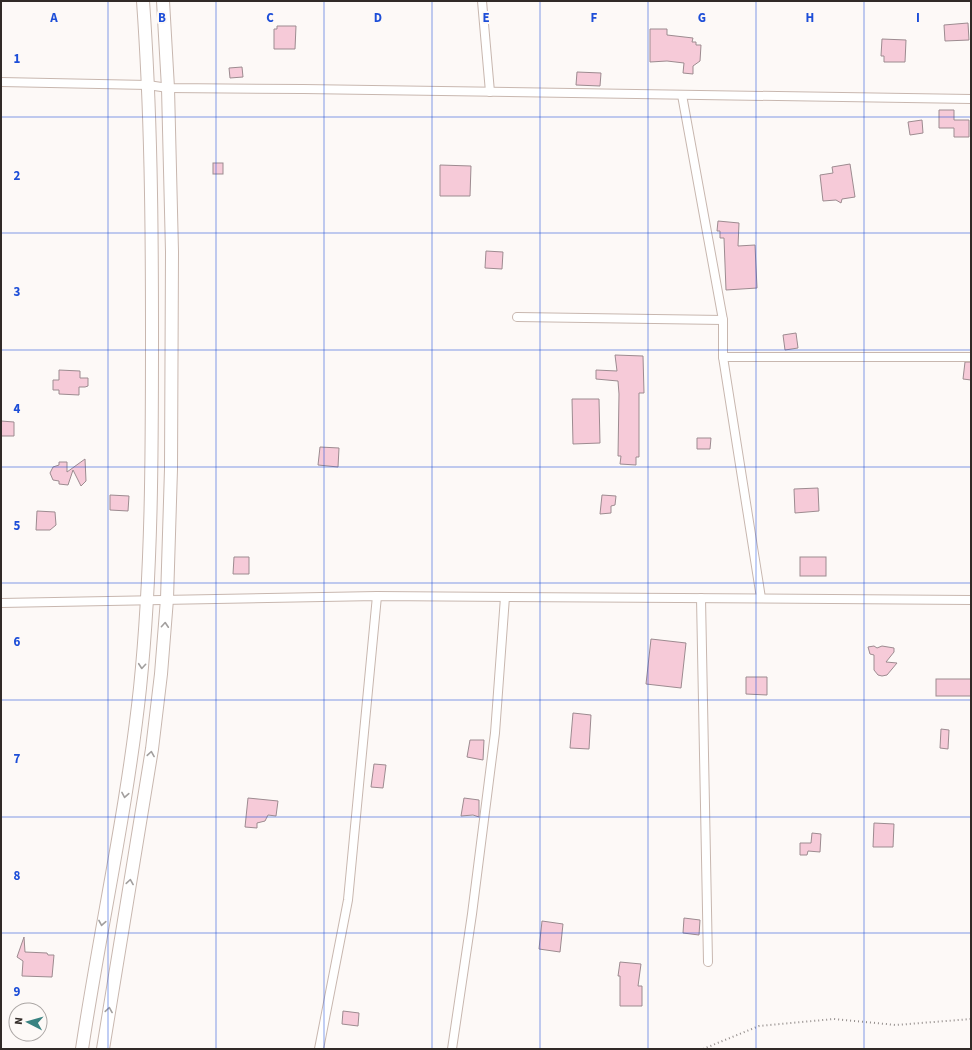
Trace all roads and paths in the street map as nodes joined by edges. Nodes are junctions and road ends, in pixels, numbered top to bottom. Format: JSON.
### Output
{"nodes":[{"id":1,"x":143,"y":1,"type":"edge"},
{"id":2,"x":163,"y":1,"type":"edge"},
{"id":3,"x":482,"y":1,"type":"edge"},
{"id":4,"x":1,"y":82,"type":"edge"},
{"id":5,"x":148,"y":84,"type":"junction"},
{"id":6,"x":168,"y":88,"type":"junction"},
{"id":7,"x":490,"y":92,"type":"junction"},
{"id":8,"x":682,"y":95,"type":"junction"},
{"id":9,"x":971,"y":99,"type":"edge"},
{"id":10,"x":517,"y":317,"type":"dead end"},
{"id":11,"x":723,"y":320,"type":"junction"},
{"id":12,"x":723,"y":357,"type":"junction"},
{"id":13,"x":971,"y":357,"type":"edge"},
{"id":14,"x":376,"y":596,"type":"junction"},
{"id":15,"x":505,"y":597,"type":"junction"},
{"id":16,"x":701,"y":598,"type":"junction"},
{"id":17,"x":761,"y":598,"type":"junction"},
{"id":18,"x":167,"y":599,"type":"junction"},
{"id":19,"x":146,"y":600,"type":"junction"},
{"id":20,"x":971,"y":600,"type":"edge"},
{"id":21,"x":1,"y":603,"type":"edge"},
{"id":22,"x":708,"y":962,"type":"dead end"},
{"id":23,"x":971,"y":1019,"type":"edge"},
{"id":24,"x":82,"y":1049,"type":"edge"},
{"id":25,"x":103,"y":1049,"type":"edge"},
{"id":26,"x":320,"y":1049,"type":"edge"},
{"id":27,"x":452,"y":1049,"type":"edge"},
{"id":28,"x":703,"y":1049,"type":"edge"}],
"edges":[{"from":1,"to":5,"type":"main road"},
{"from":2,"to":6,"type":"main road"},
{"from":3,"to":7,"type":"street"},
{"from":4,"to":5,"type":"street"},
{"from":5,"to":6,"type":"street"},
{"from":5,"to":19,"type":"main road"},
{"from":6,"to":7,"type":"street"},
{"from":6,"to":18,"type":"main road"},
{"from":7,"to":8,"type":"street"},
{"from":8,"to":9,"type":"street"},
{"from":8,"to":11,"type":"street"},
{"from":10,"to":11,"type":"street"},
{"from":11,"to":12,"type":"street"},
{"from":12,"to":13,"type":"street"},
{"from":12,"to":17,"type":"street"},
{"from":14,"to":15,"type":"street"},
{"from":14,"to":18,"type":"street"},
{"from":14,"to":26,"type":"street"},
{"from":15,"to":16,"type":"street"},
{"from":15,"to":27,"type":"street"},
{"from":16,"to":17,"type":"street"},
{"from":16,"to":22,"type":"street"},
{"from":17,"to":20,"type":"street"},
{"from":18,"to":19,"type":"street"},
{"from":25,"to":18,"type":"main road","one_way":true},
{"from":19,"to":21,"type":"street"},
{"from":19,"to":24,"type":"main road","one_way":true},
{"from":23,"to":28,"type":"path"}]}
